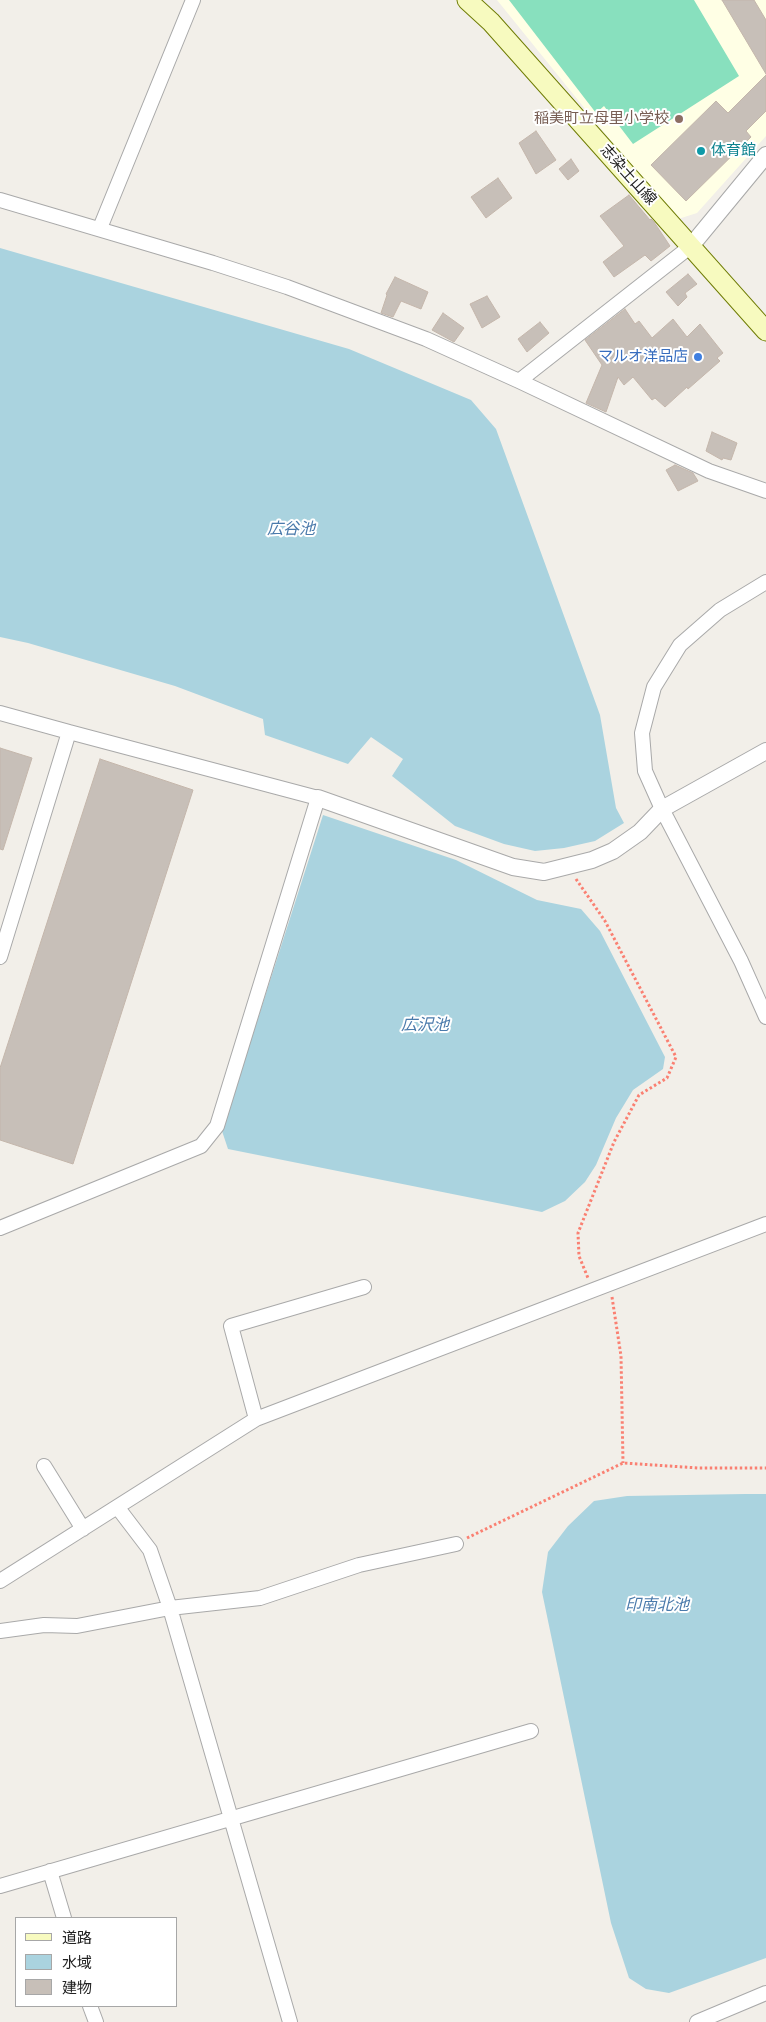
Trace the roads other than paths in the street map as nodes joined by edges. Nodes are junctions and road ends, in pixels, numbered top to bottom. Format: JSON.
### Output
{"nodes":[{"id":1,"x":193,"y":0,"type":"edge"},
{"id":2,"x":467,"y":0,"type":"edge"},
{"id":3,"x":766,"y":154,"type":"edge"},
{"id":4,"x":0,"y":200,"type":"edge"},
{"id":5,"x":100,"y":228,"type":"junction"},
{"id":6,"x":692,"y":246,"type":"junction"},
{"id":7,"x":766,"y":331,"type":"edge"},
{"id":8,"x":520,"y":381,"type":"junction"},
{"id":9,"x":766,"y":491,"type":"edge"},
{"id":10,"x":766,"y":582,"type":"edge"},
{"id":11,"x":0,"y":714,"type":"edge"},
{"id":12,"x":69,"y":732,"type":"junction"},
{"id":13,"x":766,"y":751,"type":"edge"},
{"id":14,"x":318,"y":798,"type":"junction"},
{"id":15,"x":662,"y":809,"type":"junction"},
{"id":16,"x":0,"y":957,"type":"edge"},
{"id":17,"x":766,"y":1017,"type":"edge"},
{"id":18,"x":766,"y":1224,"type":"edge"},
{"id":19,"x":0,"y":1228,"type":"edge"},
{"id":20,"x":364,"y":1287,"type":"dead end"},
{"id":21,"x":256,"y":1419,"type":"junction"},
{"id":22,"x":44,"y":1466,"type":"dead end"},
{"id":23,"x":118,"y":1508,"type":"junction"},
{"id":24,"x":83,"y":1529,"type":"junction"},
{"id":25,"x":456,"y":1544,"type":"road end"},
{"id":26,"x":0,"y":1581,"type":"edge"},
{"id":27,"x":170,"y":1608,"type":"junction"},
{"id":28,"x":0,"y":1631,"type":"edge"},
{"id":29,"x":531,"y":1731,"type":"dead end"},
{"id":30,"x":229,"y":1818,"type":"junction"},
{"id":31,"x":50,"y":1871,"type":"junction"},
{"id":32,"x":0,"y":1886,"type":"edge"},
{"id":33,"x":64,"y":1917,"type":"edge"},
{"id":34,"x":766,"y":1993,"type":"edge"},
{"id":35,"x":90,"y":2007,"type":"edge"},
{"id":36,"x":96,"y":2022,"type":"edge"},
{"id":37,"x":290,"y":2022,"type":"edge"},
{"id":38,"x":697,"y":2022,"type":"edge"}],
"edges":[{"from":1,"to":5,"type":"street"},
{"from":2,"to":6,"type":"main road","name":"志染土山線"},
{"from":3,"to":6,"type":"street"},
{"from":4,"to":5,"type":"street"},
{"from":5,"to":8,"type":"street"},
{"from":6,"to":7,"type":"main road","name":"志染土山線"},
{"from":6,"to":8,"type":"street"},
{"from":8,"to":9,"type":"street"},
{"from":10,"to":15,"type":"street"},
{"from":11,"to":12,"type":"street"},
{"from":12,"to":14,"type":"street"},
{"from":12,"to":16,"type":"street"},
{"from":13,"to":15,"type":"street"},
{"from":14,"to":15,"type":"street"},
{"from":14,"to":19,"type":"street"},
{"from":15,"to":17,"type":"street"},
{"from":18,"to":21,"type":"street"},
{"from":20,"to":21,"type":"street"},
{"from":21,"to":23,"type":"street"},
{"from":22,"to":24,"type":"street"},
{"from":23,"to":24,"type":"street"},
{"from":23,"to":27,"type":"street"},
{"from":24,"to":26,"type":"street"},
{"from":25,"to":27,"type":"street"},
{"from":27,"to":28,"type":"street"},
{"from":27,"to":30,"type":"street"},
{"from":29,"to":30,"type":"street"},
{"from":30,"to":31,"type":"street"},
{"from":30,"to":37,"type":"street"},
{"from":31,"to":32,"type":"street"},
{"from":31,"to":33,"type":"street"},
{"from":34,"to":38,"type":"street"},
{"from":35,"to":36,"type":"street"}]}
